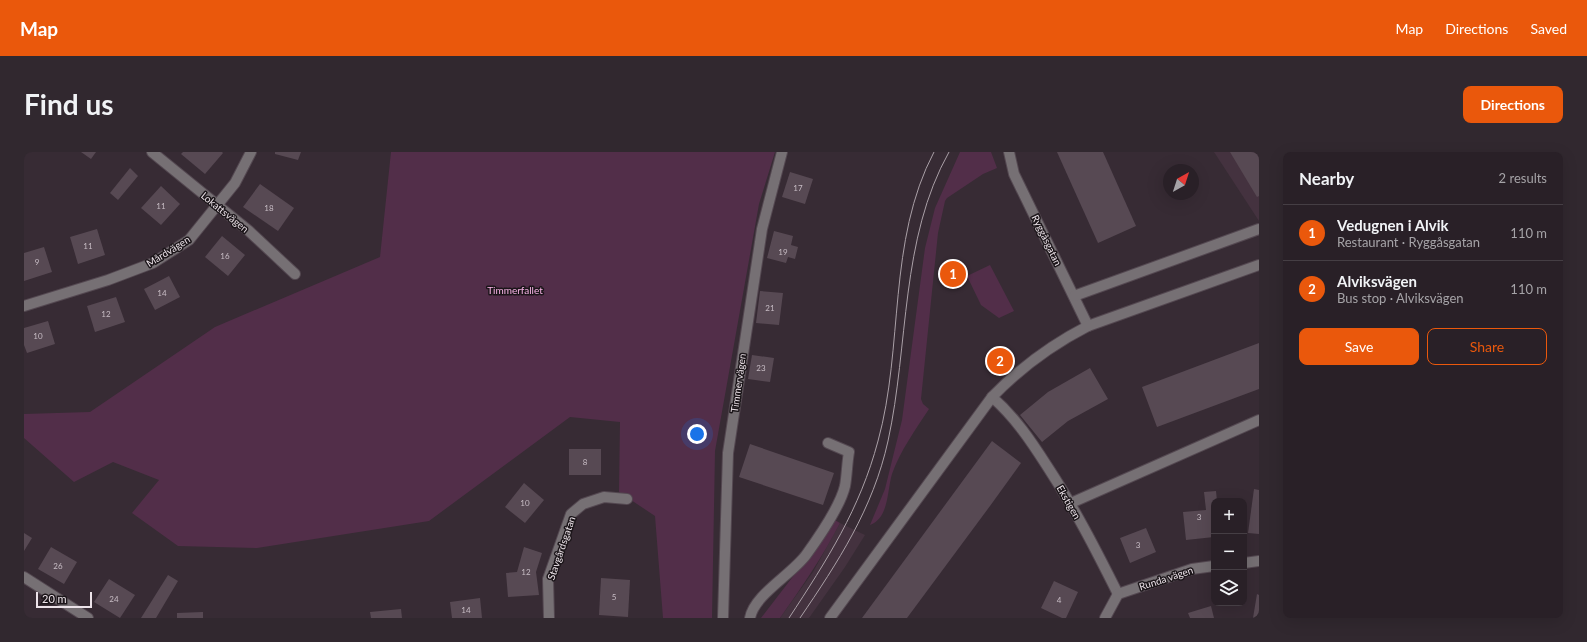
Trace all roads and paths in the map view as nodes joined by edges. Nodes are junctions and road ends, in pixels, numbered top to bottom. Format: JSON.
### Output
{"nodes":[{"id":1,"x":152,"y":152,"type":"edge"},
{"id":2,"x":251,"y":152,"type":"edge"},
{"id":3,"x":782,"y":152,"type":"edge"},
{"id":4,"x":1009,"y":152,"type":"edge"},
{"id":5,"x":217,"y":206,"type":"junction"},
{"id":6,"x":1259,"y":229,"type":"edge"},
{"id":7,"x":1259,"y":265,"type":"edge"},
{"id":8,"x":295,"y":274,"type":"dead end"},
{"id":9,"x":1074,"y":296,"type":"junction"},
{"id":10,"x":24,"y":306,"type":"edge"},
{"id":11,"x":1088,"y":326,"type":"junction"},
{"id":12,"x":992,"y":397,"type":"junction"},
{"id":13,"x":1259,"y":420,"type":"edge"},
{"id":14,"x":828,"y":443,"type":"dead end"},
{"id":15,"x":628,"y":499,"type":"dead end"},
{"id":16,"x":1071,"y":503,"type":"junction"},
{"id":17,"x":1259,"y":561,"type":"edge"},
{"id":18,"x":1247,"y":562,"type":"edge"},
{"id":19,"x":1211,"y":566,"type":"edge"},
{"id":20,"x":24,"y":577,"type":"edge"},
{"id":21,"x":1118,"y":594,"type":"junction"},
{"id":22,"x":88,"y":618,"type":"edge"},
{"id":23,"x":549,"y":618,"type":"edge"},
{"id":24,"x":723,"y":618,"type":"edge"},
{"id":25,"x":750,"y":618,"type":"edge"},
{"id":26,"x":830,"y":618,"type":"edge"},
{"id":27,"x":1105,"y":618,"type":"edge"}],
"edges":[{"from":1,"to":5,"type":"street","name":"Lokattsvägen"},
{"from":2,"to":5,"type":"street","name":"Mårdvägen"},
{"from":3,"to":24,"type":"street","name":"Timmervägen"},
{"from":4,"to":9,"type":"street","name":"Ryggåsgatan"},
{"from":5,"to":8,"type":"street","name":"Lokattsvägen"},
{"from":5,"to":10,"type":"street","name":"Mårdvägen"},
{"from":6,"to":9,"type":"street"},
{"from":7,"to":11,"type":"street"},
{"from":9,"to":11,"type":"street","name":"Ryggåsgatan"},
{"from":11,"to":12,"type":"street"},
{"from":12,"to":16,"type":"street","name":"Ekstigen"},
{"from":12,"to":26,"type":"street"},
{"from":13,"to":16,"type":"street"},
{"from":14,"to":25,"type":"street"},
{"from":15,"to":23,"type":"street","name":"Stavgårdsgatan"},
{"from":16,"to":21,"type":"street","name":"Ekstigen"},
{"from":17,"to":18,"type":"street"},
{"from":19,"to":21,"type":"street","name":"Runda vägen"},
{"from":20,"to":22,"type":"street"},
{"from":21,"to":27,"type":"street"}]}
